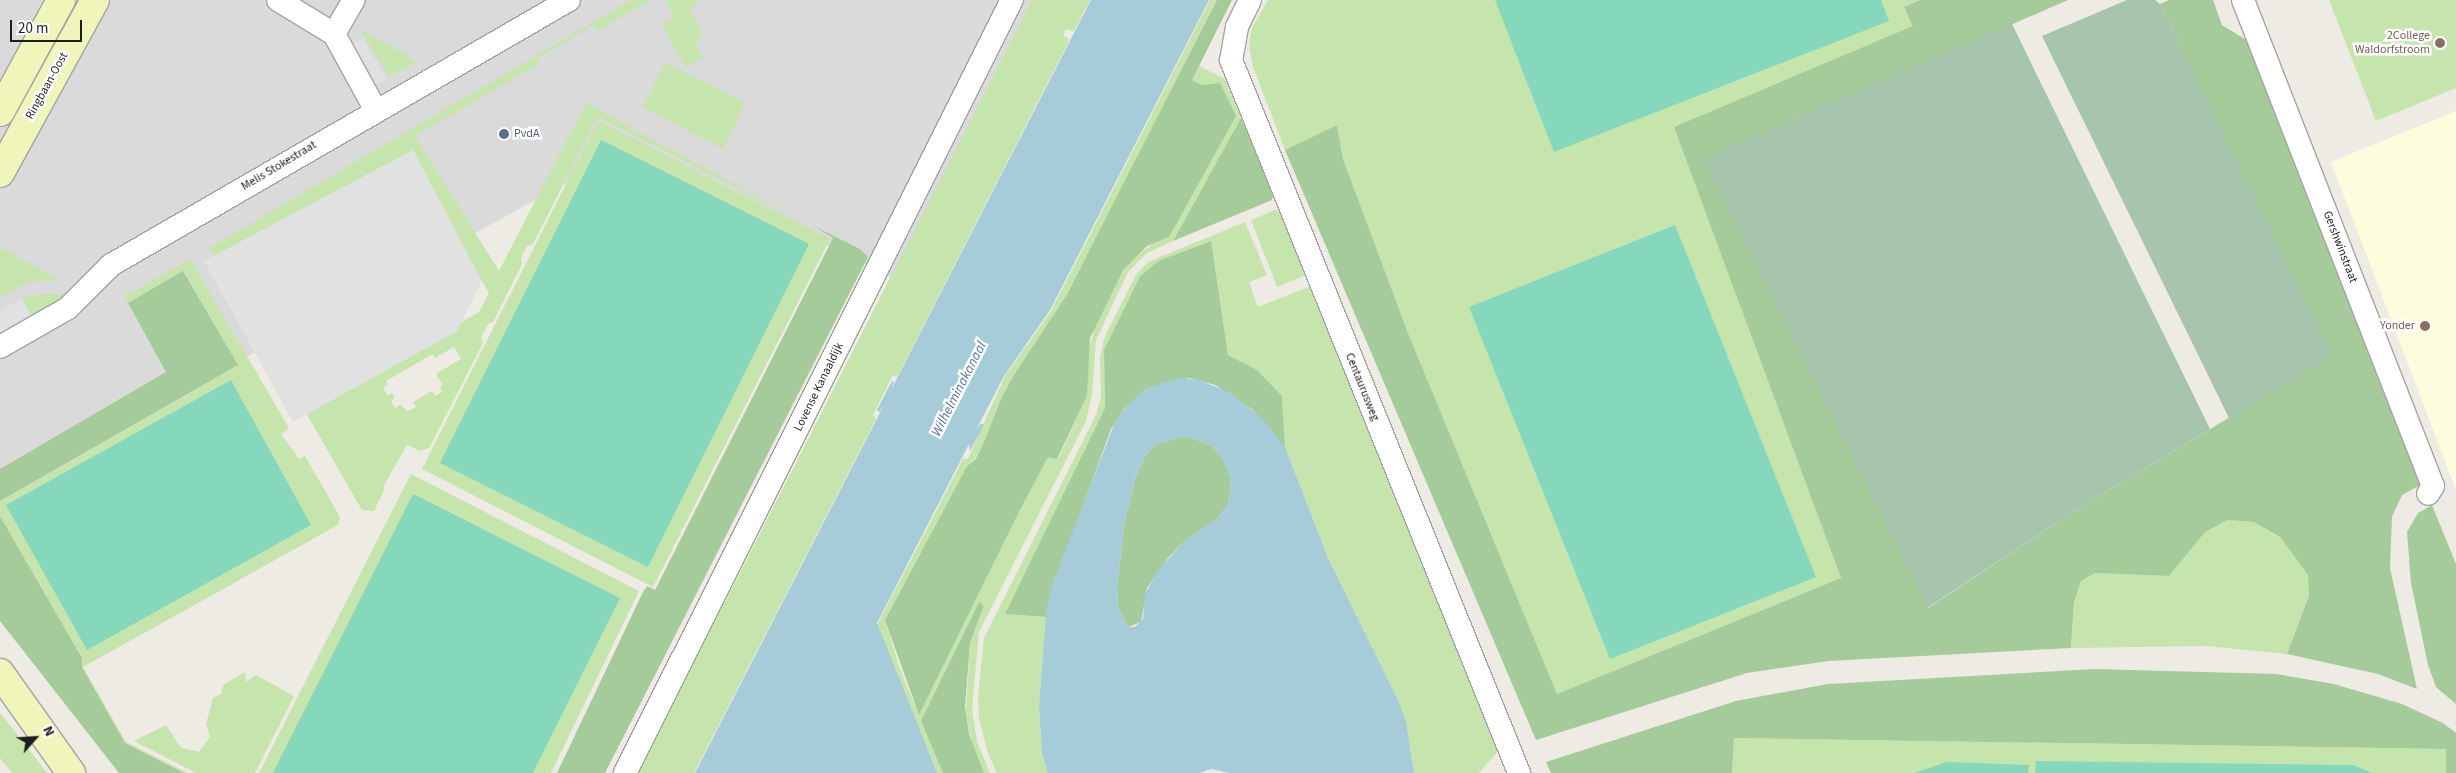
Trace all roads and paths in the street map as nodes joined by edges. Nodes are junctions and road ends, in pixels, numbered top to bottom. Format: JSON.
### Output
{"nodes":[{"id":1,"x":61,"y":0,"type":"edge"},
{"id":2,"x":95,"y":0,"type":"edge"},
{"id":3,"x":278,"y":0,"type":"edge"},
{"id":4,"x":354,"y":0,"type":"edge"},
{"id":5,"x":569,"y":0,"type":"edge"},
{"id":6,"x":1012,"y":0,"type":"edge"},
{"id":7,"x":1250,"y":0,"type":"edge"},
{"id":8,"x":2243,"y":0,"type":"edge"},
{"id":9,"x":334,"y":34,"type":"junction"},
{"id":10,"x":375,"y":109,"type":"junction"},
{"id":11,"x":0,"y":112,"type":"edge"},
{"id":12,"x":0,"y":173,"type":"edge"},
{"id":13,"x":0,"y":347,"type":"edge"},
{"id":14,"x":2428,"y":494,"type":"dead end"},
{"id":15,"x":0,"y":673,"type":"edge"},
{"id":16,"x":71,"y":773,"type":"edge"},
{"id":17,"x":626,"y":773,"type":"edge"},
{"id":18,"x":1519,"y":773,"type":"edge"}],
"edges":[{"from":1,"to":11,"type":"main road"},
{"from":2,"to":12,"type":"main road","name":"Ringbaan-Oost"},
{"from":3,"to":9,"type":"street"},
{"from":4,"to":9,"type":"street"},
{"from":5,"to":10,"type":"street","name":"Melis Stokestraat"},
{"from":6,"to":17,"type":"street","name":"Lovense Kanaaldijk"},
{"from":7,"to":18,"type":"street","name":"Centaurusweg"},
{"from":8,"to":14,"type":"street","name":"Gershwinstraat"},
{"from":9,"to":10,"type":"street"},
{"from":10,"to":13,"type":"street","name":"Melis Stokestraat"},
{"from":15,"to":16,"type":"main road"}]}
